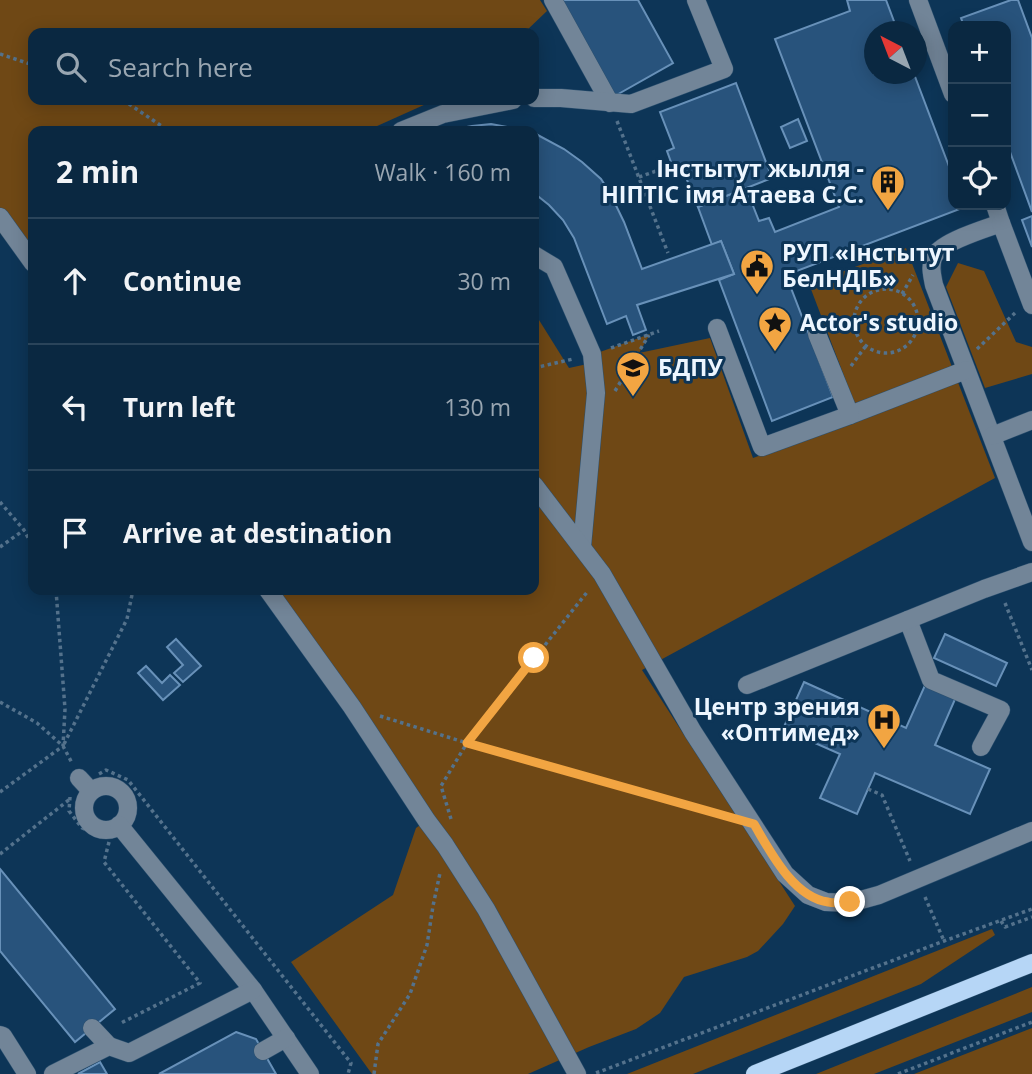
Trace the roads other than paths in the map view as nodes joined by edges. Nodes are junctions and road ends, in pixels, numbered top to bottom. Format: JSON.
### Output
{"nodes":[{"id":1,"x":553,"y":0,"type":"edge"},
{"id":2,"x":696,"y":0,"type":"edge"},
{"id":3,"x":923,"y":1,"type":"edge"},
{"id":4,"x":950,"y":84,"type":"edge"},
{"id":5,"x":539,"y":98,"type":"edge"},
{"id":6,"x":610,"y":103,"type":"junction"},
{"id":7,"x":488,"y":105,"type":"edge"},
{"id":8,"x":413,"y":126,"type":"edge"},
{"id":9,"x":997,"y":210,"type":"edge"},
{"id":10,"x":0,"y":217,"type":"edge"},
{"id":11,"x":1001,"y":223,"type":"junction"},
{"id":12,"x":28,"y":256,"type":"edge"},
{"id":13,"x":539,"y":258,"type":"edge"},
{"id":14,"x":1030,"y":301,"type":"edge"},
{"id":15,"x":717,"y":328,"type":"dead end"},
{"id":16,"x":817,"y":334,"type":"dead end"},
{"id":17,"x":965,"y":366,"type":"junction"},
{"id":18,"x":850,"y":415,"type":"junction"},
{"id":19,"x":1032,"y":420,"type":"edge"},
{"id":20,"x":992,"y":436,"type":"junction"},
{"id":21,"x":539,"y":491,"type":"edge"},
{"id":22,"x":1032,"y":542,"type":"edge"},
{"id":23,"x":582,"y":547,"type":"junction"},
{"id":24,"x":1032,"y":572,"type":"edge"},
{"id":25,"x":272,"y":595,"type":"edge"},
{"id":26,"x":908,"y":620,"type":"junction"},
{"id":27,"x":747,"y":685,"type":"dead end"},
{"id":28,"x":981,"y":747,"type":"dead end"},
{"id":29,"x":119,"y":825,"type":"junction"},
{"id":30,"x":1032,"y":831,"type":"edge"},
{"id":31,"x":1032,"y":964,"type":"edge"},
{"id":32,"x":253,"y":990,"type":"junction"},
{"id":33,"x":92,"y":1028,"type":"dead end"},
{"id":34,"x":0,"y":1035,"type":"edge"},
{"id":35,"x":286,"y":1038,"type":"junction"},
{"id":36,"x":109,"y":1046,"type":"junction"},
{"id":37,"x":263,"y":1051,"type":"dead end"},
{"id":38,"x":27,"y":1074,"type":"edge"},
{"id":39,"x":53,"y":1074,"type":"edge"},
{"id":40,"x":310,"y":1074,"type":"edge"},
{"id":41,"x":577,"y":1074,"type":"edge"},
{"id":42,"x":755,"y":1074,"type":"edge"}],
"edges":[{"from":1,"to":6,"type":"lane"},
{"from":2,"to":6,"type":"lane"},
{"from":3,"to":4,"type":"lane"},
{"from":5,"to":6,"type":"lane"},
{"from":7,"to":8,"type":"lane"},
{"from":9,"to":11,"type":"lane"},
{"from":10,"to":12,"type":"lane"},
{"from":11,"to":14,"type":"lane"},
{"from":11,"to":17,"type":"lane"},
{"from":13,"to":23,"type":"lane"},
{"from":15,"to":18,"type":"lane"},
{"from":16,"to":18,"type":"lane"},
{"from":17,"to":18,"type":"lane"},
{"from":17,"to":20,"type":"lane"},
{"from":19,"to":20,"type":"lane"},
{"from":20,"to":22,"type":"lane"},
{"from":21,"to":23,"type":"lane"},
{"from":23,"to":30,"type":"lane"},
{"from":24,"to":26,"type":"lane"},
{"from":25,"to":41,"type":"lane"},
{"from":26,"to":27,"type":"lane"},
{"from":26,"to":28,"type":"lane"},
{"from":29,"to":29,"type":"lane"},
{"from":29,"to":32,"type":"lane"},
{"from":31,"to":42,"type":"main road"},
{"from":32,"to":35,"type":"lane"},
{"from":32,"to":36,"type":"lane"},
{"from":33,"to":36,"type":"lane"},
{"from":34,"to":38,"type":"lane"},
{"from":35,"to":37,"type":"lane"},
{"from":35,"to":40,"type":"lane"},
{"from":36,"to":39,"type":"lane"}]}
